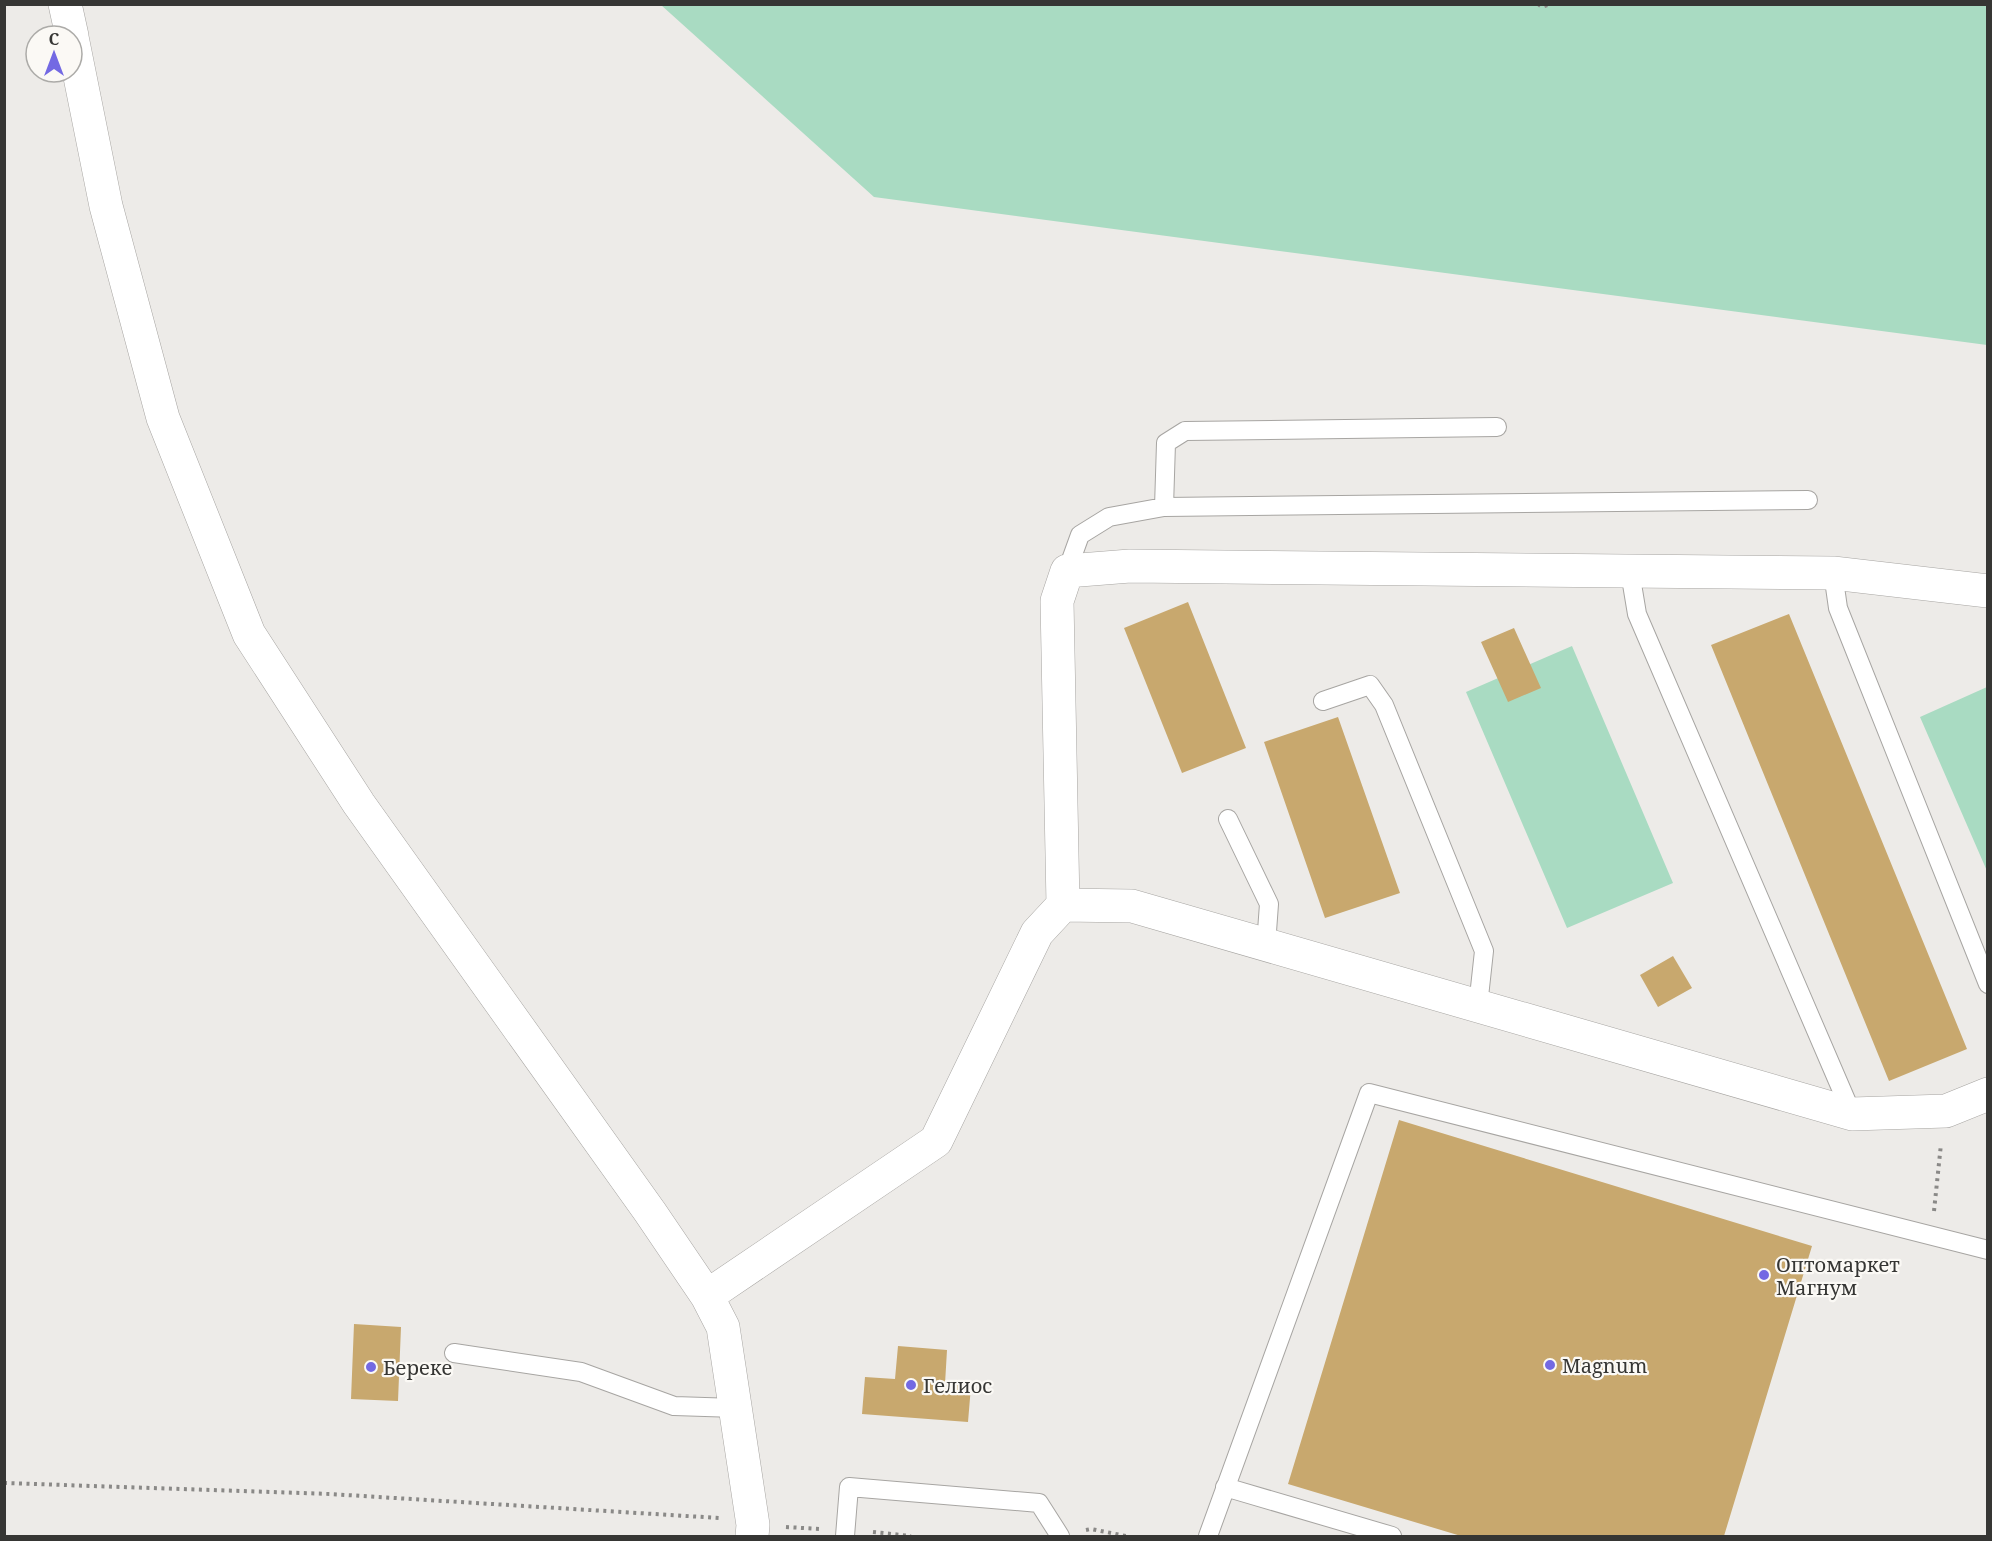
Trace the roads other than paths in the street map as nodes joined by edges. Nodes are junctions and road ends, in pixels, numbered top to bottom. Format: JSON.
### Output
{"nodes":[{"id":1,"x":66,"y":4,"type":"edge"},
{"id":2,"x":70,"y":24,"type":"edge"},
{"id":3,"x":82,"y":84,"type":"edge"},
{"id":4,"x":1497,"y":427,"type":"dead end"},
{"id":5,"x":1808,"y":500,"type":"dead end"},
{"id":6,"x":1164,"y":507,"type":"junction"},
{"id":7,"x":1067,"y":572,"type":"junction"},
{"id":8,"x":1630,"y":572,"type":"junction"},
{"id":9,"x":1833,"y":573,"type":"junction"},
{"id":10,"x":1988,"y":591,"type":"edge"},
{"id":11,"x":1323,"y":701,"type":"dead end"},
{"id":12,"x":1228,"y":819,"type":"dead end"},
{"id":13,"x":1063,"y":905,"type":"junction"},
{"id":14,"x":1266,"y":945,"type":"junction"},
{"id":15,"x":1988,"y":984,"type":"edge"},
{"id":16,"x":1478,"y":1006,"type":"junction"},
{"id":17,"x":1988,"y":1094,"type":"edge"},
{"id":18,"x":1852,"y":1114,"type":"junction"},
{"id":19,"x":1988,"y":1250,"type":"edge"},
{"id":20,"x":707,"y":1296,"type":"junction"},
{"id":21,"x":454,"y":1353,"type":"dead end"},
{"id":22,"x":736,"y":1408,"type":"junction"},
{"id":23,"x":1225,"y":1487,"type":"junction"},
{"id":24,"x":752,"y":1528,"type":"edge"},
{"id":25,"x":845,"y":1533,"type":"edge"},
{"id":26,"x":1060,"y":1536,"type":"edge"},
{"id":27,"x":1208,"y":1536,"type":"edge"},
{"id":28,"x":1392,"y":1536,"type":"edge"}],
"edges":[{"from":1,"to":2,"type":"street"},
{"from":3,"to":20,"type":"street"},
{"from":4,"to":6,"type":"lane"},
{"from":5,"to":6,"type":"lane"},
{"from":6,"to":7,"type":"lane"},
{"from":7,"to":8,"type":"street"},
{"from":7,"to":13,"type":"street"},
{"from":8,"to":9,"type":"street"},
{"from":8,"to":18,"type":"lane"},
{"from":9,"to":10,"type":"street"},
{"from":9,"to":15,"type":"lane"},
{"from":11,"to":16,"type":"lane"},
{"from":12,"to":14,"type":"lane"},
{"from":13,"to":14,"type":"street"},
{"from":13,"to":20,"type":"street"},
{"from":14,"to":16,"type":"street"},
{"from":16,"to":18,"type":"street"},
{"from":17,"to":18,"type":"street"},
{"from":19,"to":23,"type":"lane"},
{"from":20,"to":22,"type":"street"},
{"from":21,"to":22,"type":"lane"},
{"from":22,"to":24,"type":"street"},
{"from":23,"to":27,"type":"lane"},
{"from":23,"to":28,"type":"lane"},
{"from":25,"to":26,"type":"lane"}]}
